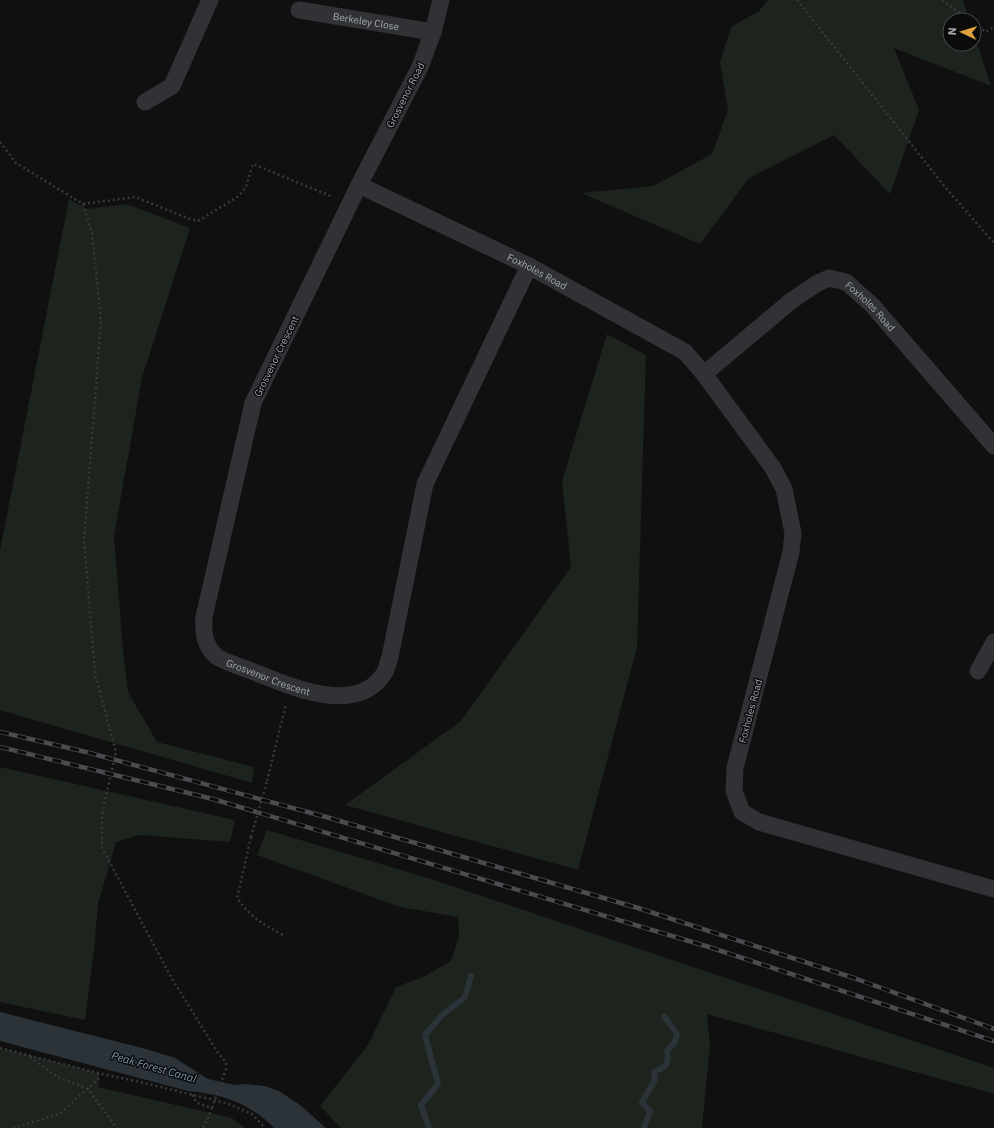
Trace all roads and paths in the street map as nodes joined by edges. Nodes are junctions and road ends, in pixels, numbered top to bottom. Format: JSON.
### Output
{"nodes":[{"id":1,"x":210,"y":0,"type":"edge"},
{"id":2,"x":441,"y":0,"type":"edge"},
{"id":3,"x":797,"y":0,"type":"edge"},
{"id":4,"x":942,"y":0,"type":"edge"},
{"id":5,"x":299,"y":10,"type":"dead end"},
{"id":6,"x":958,"y":12,"type":"edge"},
{"id":7,"x":994,"y":27,"type":"edge"},
{"id":8,"x":982,"y":29,"type":"edge"},
{"id":9,"x":433,"y":32,"type":"junction"},
{"id":10,"x":145,"y":102,"type":"dead end"},
{"id":11,"x":0,"y":142,"type":"edge"},
{"id":12,"x":359,"y":185,"type":"junction"},
{"id":13,"x":83,"y":204,"type":"junction"},
{"id":14,"x":349,"y":206,"type":"junction"},
{"id":15,"x":994,"y":243,"type":"edge"},
{"id":16,"x":529,"y":266,"type":"junction"},
{"id":17,"x":704,"y":374,"type":"junction"},
{"id":18,"x":994,"y":446,"type":"edge"},
{"id":19,"x":994,"y":642,"type":"edge"},
{"id":20,"x":978,"y":671,"type":"dead end"},
{"id":21,"x":290,"y":686,"type":"junction"},
{"id":22,"x":994,"y":889,"type":"edge"},
{"id":23,"x":283,"y":935,"type":"dead end"},
{"id":24,"x":0,"y":1048,"type":"edge"},
{"id":25,"x":28,"y":1055,"type":"junction"},
{"id":26,"x":98,"y":1073,"type":"junction"},
{"id":27,"x":88,"y":1089,"type":"junction"},
{"id":28,"x":191,"y":1095,"type":"junction"},
{"id":29,"x":212,"y":1108,"type":"junction"},
{"id":30,"x":13,"y":1128,"type":"edge"},
{"id":31,"x":117,"y":1128,"type":"edge"},
{"id":32,"x":203,"y":1128,"type":"edge"},
{"id":33,"x":266,"y":1128,"type":"edge"}],
"edges":[{"from":1,"to":10,"type":"street"},
{"from":2,"to":9,"type":"street","name":"Grosvenor Road"},
{"from":3,"to":15,"type":"path"},
{"from":4,"to":6,"type":"path"},
{"from":5,"to":9,"type":"street","name":"Berkeley Close"},
{"from":7,"to":8,"type":"path"},
{"from":9,"to":12,"type":"street","name":"Grosvenor Road"},
{"from":11,"to":13,"type":"path"},
{"from":12,"to":14,"type":"street","name":"Grosvenor Crescent"},
{"from":12,"to":16,"type":"street","name":"Foxholes Road"},
{"from":13,"to":14,"type":"path"},
{"from":13,"to":29,"type":"path","bridge":true},
{"from":14,"to":21,"type":"street","name":"Grosvenor Crescent"},
{"from":16,"to":17,"type":"street","name":"Foxholes Road"},
{"from":16,"to":21,"type":"street","name":"Grosvenor Crescent"},
{"from":17,"to":18,"type":"street","name":"Foxholes Road"},
{"from":17,"to":22,"type":"street","name":"Foxholes Road"},
{"from":19,"to":20,"type":"street"},
{"from":21,"to":23,"type":"path","bridge":true},
{"from":24,"to":25,"type":"path"},
{"from":25,"to":26,"type":"path"},
{"from":25,"to":27,"type":"path"},
{"from":26,"to":27,"type":"path"},
{"from":26,"to":28,"type":"path"},
{"from":27,"to":30,"type":"path"},
{"from":27,"to":31,"type":"path"},
{"from":28,"to":29,"type":"path"},
{"from":28,"to":33,"type":"path"},
{"from":29,"to":32,"type":"path"}]}
